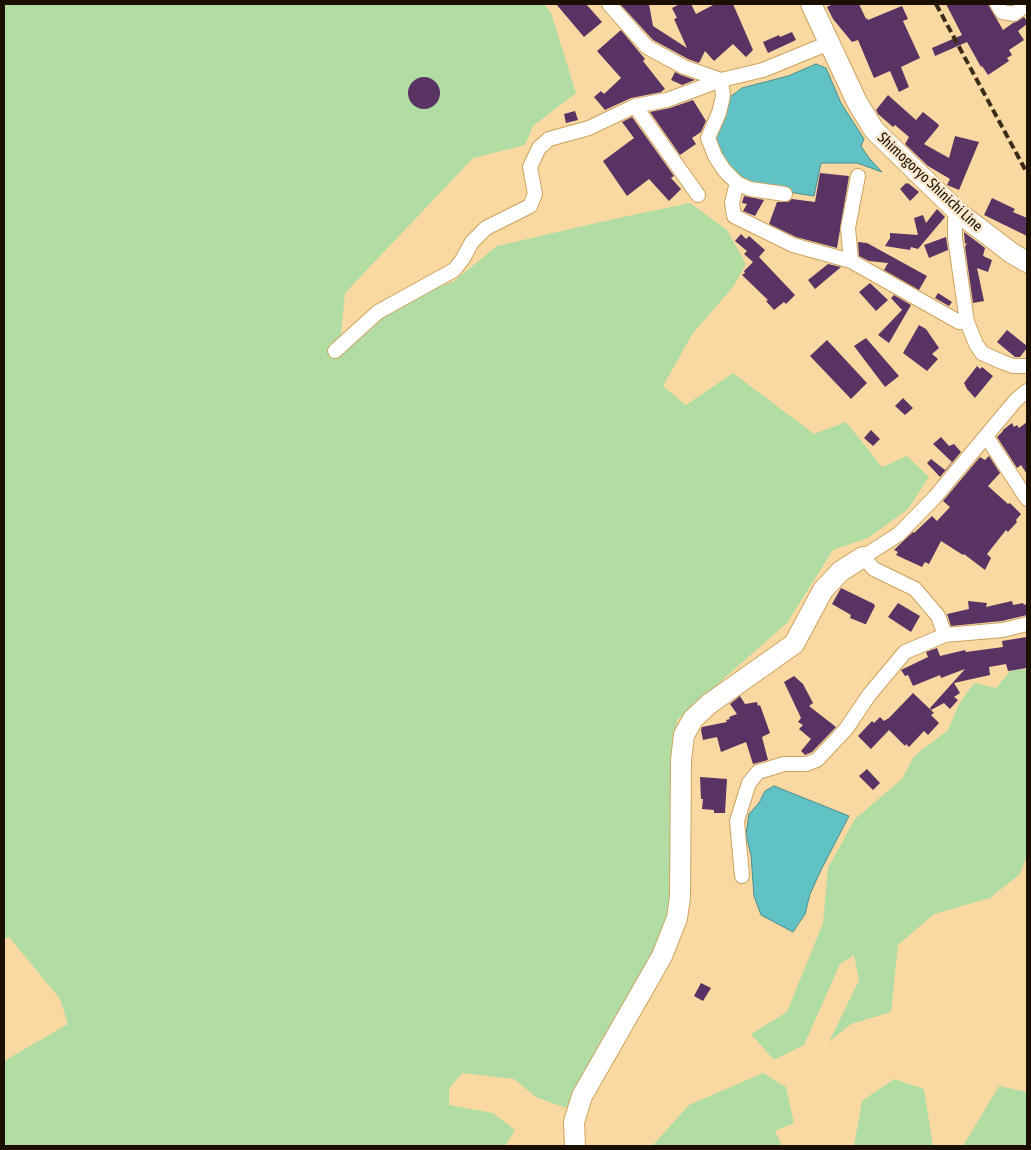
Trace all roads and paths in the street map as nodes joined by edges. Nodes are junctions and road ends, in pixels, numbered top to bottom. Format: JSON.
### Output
{"nodes":[{"id":1,"x":609,"y":4,"type":"edge"},
{"id":2,"x":811,"y":4,"type":"edge"},
{"id":3,"x":997,"y":4,"type":"edge"},
{"id":4,"x":1027,"y":4,"type":"edge"},
{"id":5,"x":829,"y":43,"type":"junction"},
{"id":6,"x":721,"y":80,"type":"junction"},
{"id":7,"x":635,"y":106,"type":"junction"},
{"id":8,"x":858,"y":176,"type":"dead end"},
{"id":9,"x":737,"y":183,"type":"junction"},
{"id":10,"x":786,"y":194,"type":"dead end"},
{"id":11,"x":698,"y":196,"type":"dead end"},
{"id":12,"x":959,"y":213,"type":"junction"},
{"id":13,"x":851,"y":261,"type":"junction"},
{"id":14,"x":1027,"y":262,"type":"edge"},
{"id":15,"x":967,"y":322,"type":"junction"},
{"id":16,"x":335,"y":351,"type":"dead end"},
{"id":17,"x":1027,"y":366,"type":"edge"},
{"id":18,"x":1027,"y":391,"type":"edge"},
{"id":19,"x":986,"y":436,"type":"junction"},
{"id":20,"x":1027,"y":500,"type":"edge"},
{"id":21,"x":863,"y":557,"type":"junction"},
{"id":22,"x":1027,"y":624,"type":"edge"},
{"id":23,"x":946,"y":635,"type":"junction"},
{"id":24,"x":742,"y":876,"type":"dead end"},
{"id":25,"x":575,"y":1146,"type":"edge"}],
"edges":[{"from":1,"to":6,"type":"street"},
{"from":2,"to":5,"type":"street","name":"Shimogoryo Shinichi Line"},
{"from":3,"to":4,"type":"street"},
{"from":5,"to":6,"type":"street"},
{"from":5,"to":12,"type":"street","name":"Shimogoryo Shinichi Line"},
{"from":6,"to":7,"type":"street"},
{"from":6,"to":9,"type":"street"},
{"from":7,"to":11,"type":"street"},
{"from":7,"to":16,"type":"street"},
{"from":8,"to":13,"type":"street"},
{"from":9,"to":10,"type":"street"},
{"from":9,"to":13,"type":"street"},
{"from":12,"to":14,"type":"street","name":"Shimogoryo Shinichi Line"},
{"from":12,"to":15,"type":"street"},
{"from":13,"to":15,"type":"street"},
{"from":15,"to":17,"type":"street"},
{"from":18,"to":19,"type":"street"},
{"from":19,"to":20,"type":"street"},
{"from":19,"to":21,"type":"street"},
{"from":21,"to":23,"type":"street"},
{"from":21,"to":25,"type":"street"},
{"from":22,"to":23,"type":"street"},
{"from":23,"to":24,"type":"street"}]}
